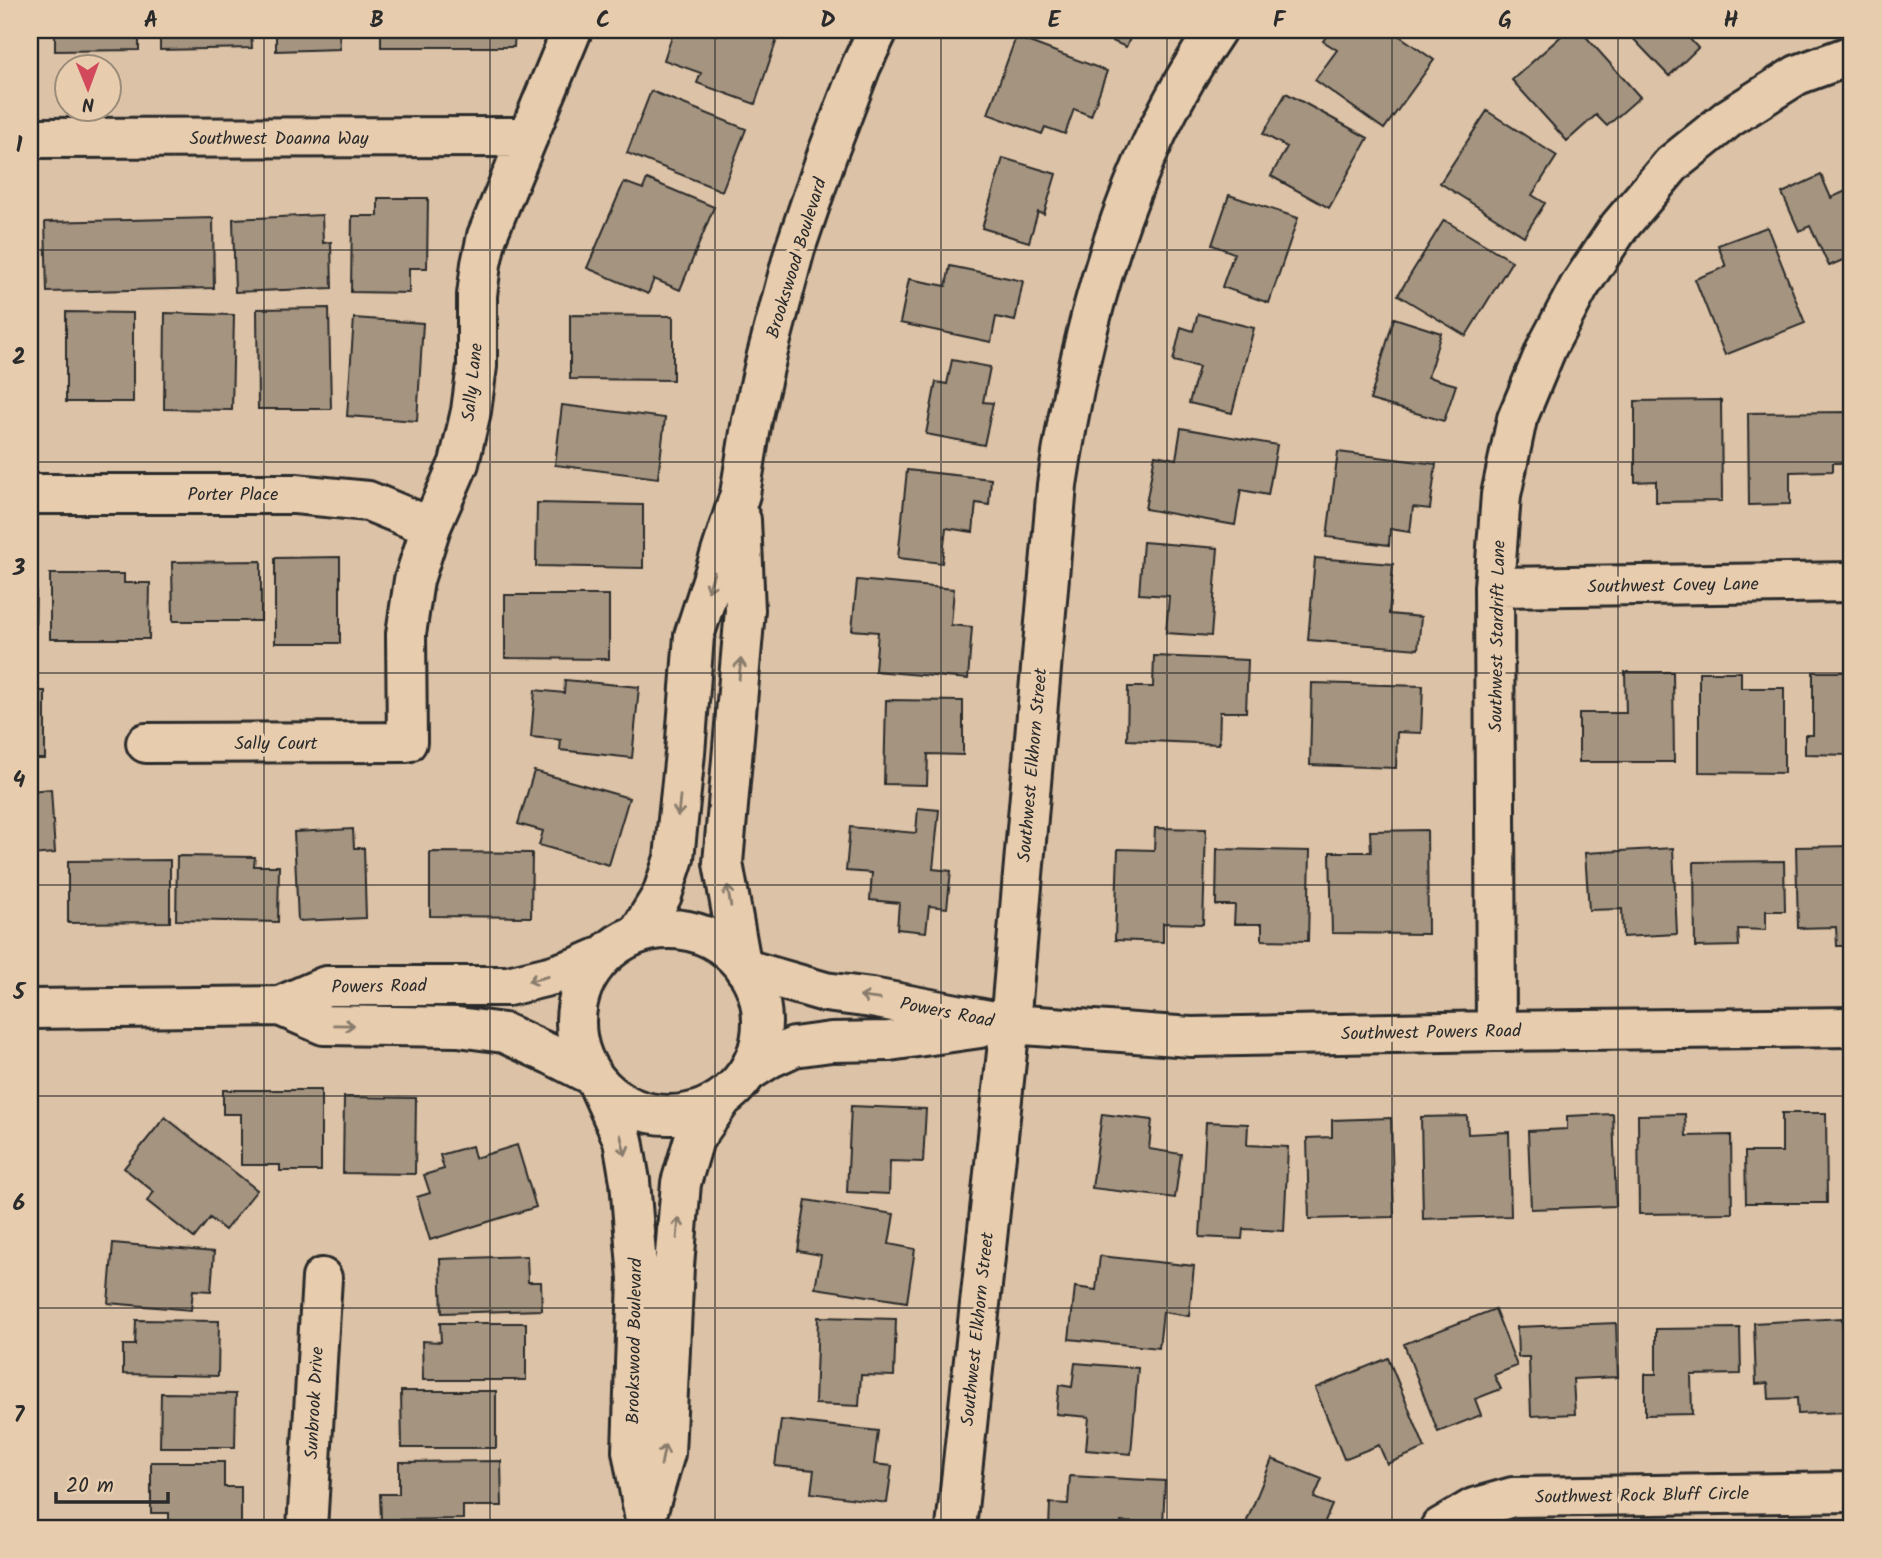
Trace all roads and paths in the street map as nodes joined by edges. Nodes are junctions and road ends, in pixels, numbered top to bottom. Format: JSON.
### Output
{"nodes":[{"id":1,"x":572,"y":30,"type":"edge"},
{"id":2,"x":878,"y":30,"type":"edge"},
{"id":3,"x":1216,"y":30,"type":"edge"},
{"id":4,"x":1852,"y":55,"type":"edge"},
{"id":5,"x":528,"y":137,"type":"junction"},
{"id":6,"x":30,"y":138,"type":"edge"},
{"id":7,"x":30,"y":494,"type":"edge"},
{"id":8,"x":740,"y":494,"type":"junction"},
{"id":9,"x":431,"y":527,"type":"junction"},
{"id":10,"x":1852,"y":582,"type":"edge"},
{"id":11,"x":1494,"y":587,"type":"junction"},
{"id":12,"x":407,"y":742,"type":"joint"},
{"id":13,"x":146,"y":743,"type":"dead end"},
{"id":14,"x":638,"y":934,"type":"junction"},
{"id":15,"x":603,"y":956,"type":"junction"},
{"id":16,"x":743,"y":966,"type":"junction"},
{"id":17,"x":280,"y":1006,"type":"junction"},
{"id":18,"x":30,"y":1009,"type":"edge"},
{"id":19,"x":1010,"y":1024,"type":"junction"},
{"id":20,"x":1852,"y":1027,"type":"edge"},
{"id":21,"x":1496,"y":1031,"type":"junction"},
{"id":22,"x":748,"y":1072,"type":"junction"},
{"id":23,"x":595,"y":1079,"type":"junction"},
{"id":24,"x":722,"y":1099,"type":"junction"},
{"id":25,"x":322,"y":1278,"type":"dead end"},
{"id":26,"x":1852,"y":1492,"type":"edge"},
{"id":27,"x":644,"y":1524,"type":"edge"},
{"id":28,"x":307,"y":1528,"type":"edge"},
{"id":29,"x":956,"y":1528,"type":"edge"},
{"id":30,"x":1440,"y":1528,"type":"edge"}],
"edges":[{"from":1,"to":5,"type":"street","name":"Sally Lane"},
{"from":2,"to":8,"type":"street","name":"Brookswood Boulevard"},
{"from":3,"to":19,"type":"street","name":"Southwest Elkhorn Street"},
{"from":4,"to":11,"type":"street","name":"Southwest Stardrift Lane"},
{"from":5,"to":6,"type":"street","name":"Southwest Doanna Way"},
{"from":5,"to":9,"type":"street","name":"Sally Lane"},
{"from":7,"to":9,"type":"street","name":"Porter Place"},
{"from":8,"to":14,"type":"street","name":"Brookswood Boulevard","one_way":true},
{"from":16,"to":8,"type":"street","name":"Brookswood Boulevard","one_way":true},
{"from":9,"to":12,"type":"street","name":"Sally Lane"},
{"from":10,"to":11,"type":"street","name":"Southwest Covey Lane"},
{"from":11,"to":21,"type":"street","name":"Southwest Stardrift Lane"},
{"from":12,"to":13,"type":"street","name":"Sally Court"},
{"from":14,"to":15,"type":"street"},
{"from":14,"to":16,"type":"street"},
{"from":15,"to":17,"type":"street","name":"Powers Road","one_way":true},
{"from":15,"to":23,"type":"street"},
{"from":19,"to":16,"type":"street","name":"Powers Road","one_way":true},
{"from":16,"to":22,"type":"street"},
{"from":17,"to":18,"type":"street","name":"Powers Road"},
{"from":17,"to":23,"type":"street","name":"Powers Road","one_way":true},
{"from":19,"to":21,"type":"street","name":"Southwest Powers Road"},
{"from":19,"to":22,"type":"street","name":"Powers Road"},
{"from":19,"to":29,"type":"street","name":"Southwest Elkhorn Street"},
{"from":20,"to":21,"type":"street","name":"Southwest Powers Road"},
{"from":22,"to":24,"type":"street"},
{"from":23,"to":24,"type":"street"},
{"from":23,"to":27,"type":"street","name":"Brookswood Boulevard","one_way":true},
{"from":27,"to":24,"type":"street","name":"Brookswood Boulevard","one_way":true},
{"from":25,"to":28,"type":"street","name":"Sunbrook Drive"},
{"from":26,"to":30,"type":"street","name":"Southwest Rock Bluff Circle"}]}
